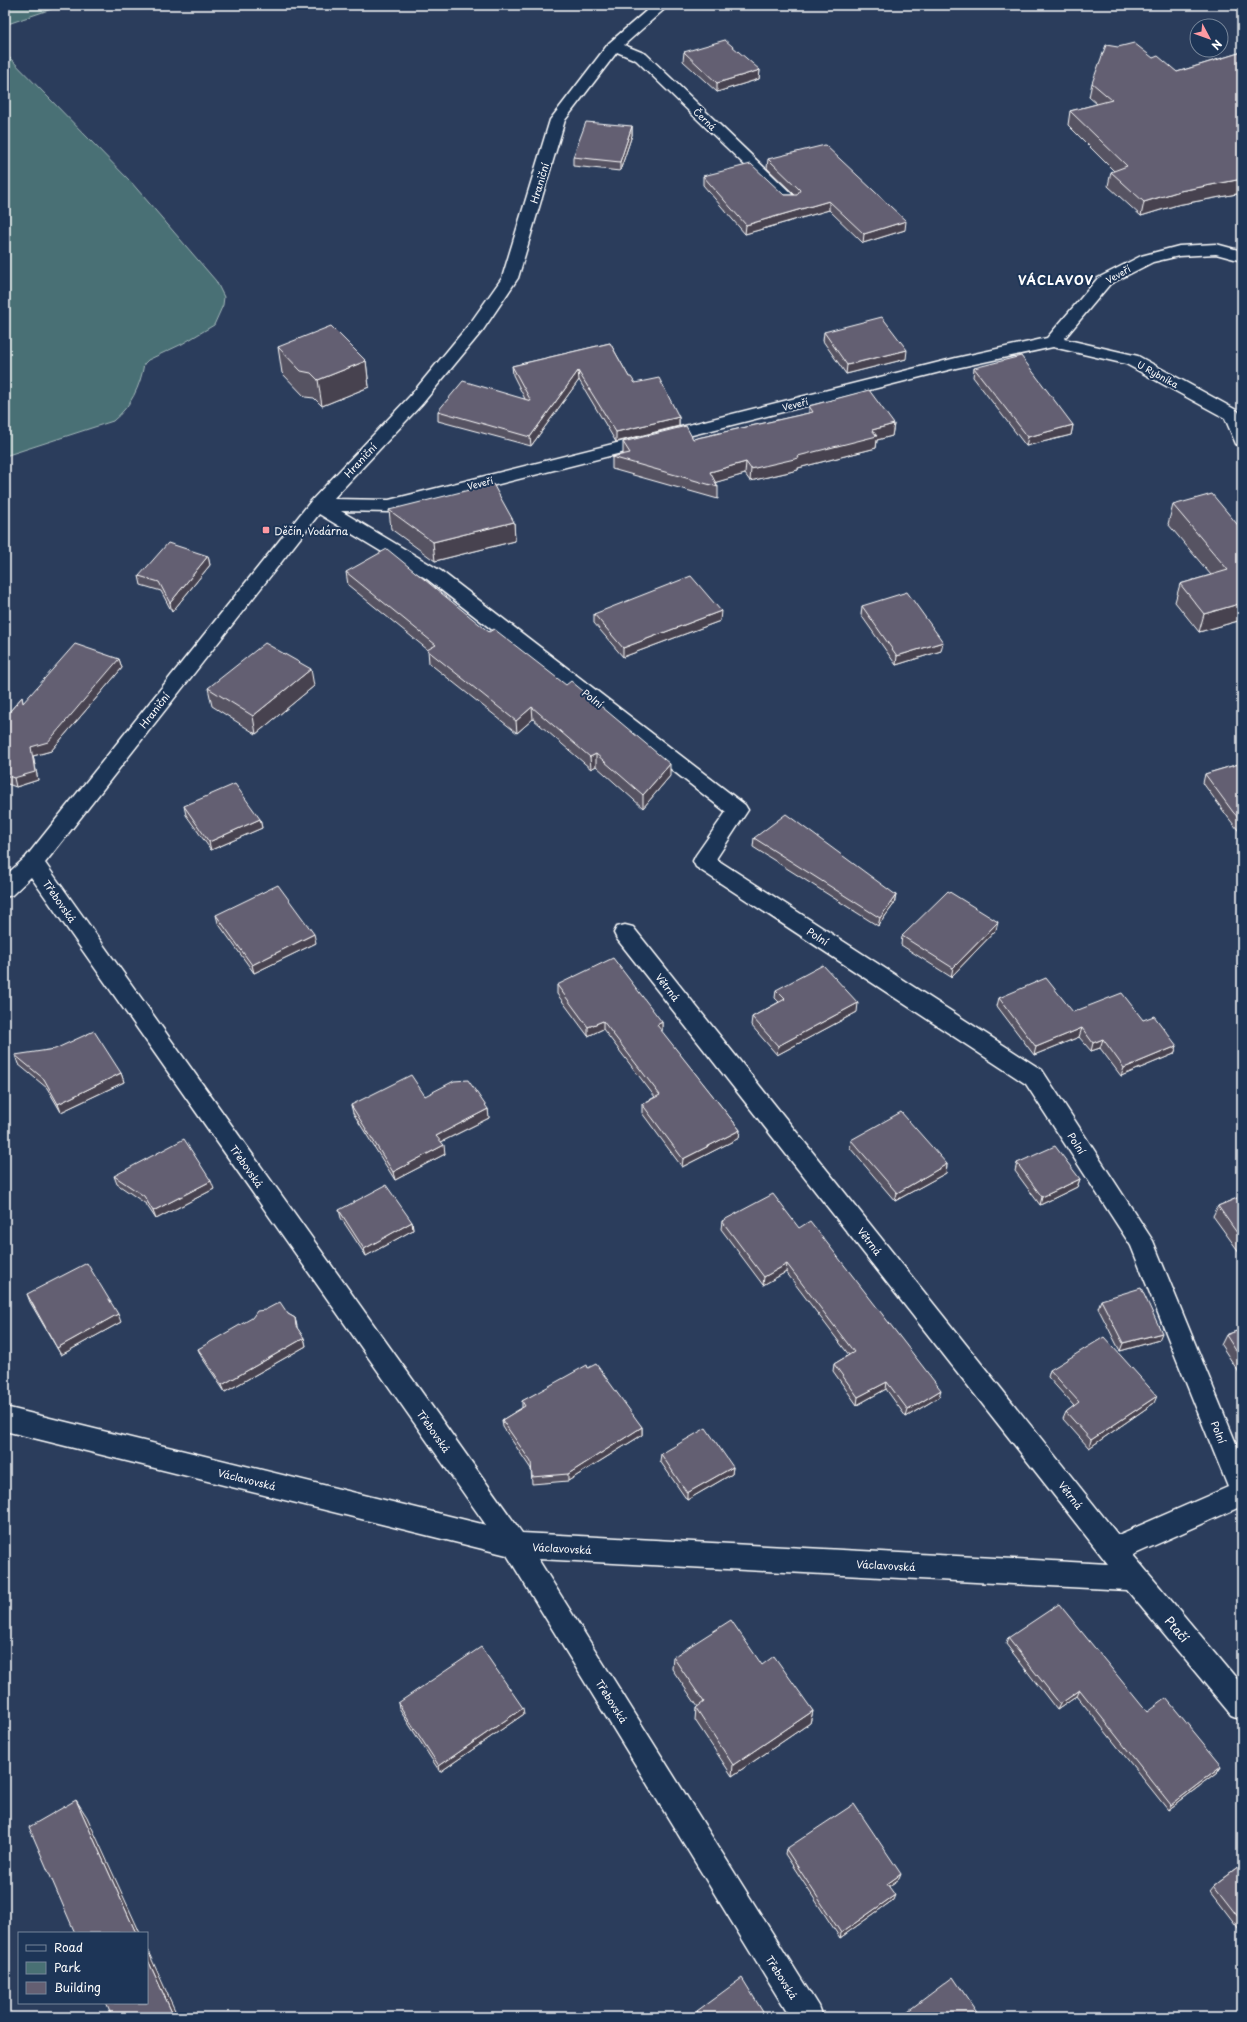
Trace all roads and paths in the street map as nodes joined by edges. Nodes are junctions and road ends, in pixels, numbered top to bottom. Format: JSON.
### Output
{"nodes":[{"id":1,"x":662,"y":5,"type":"edge"},
{"id":2,"x":614,"y":46,"type":"junction"},
{"id":3,"x":790,"y":200,"type":"edge"},
{"id":4,"x":1242,"y":256,"type":"edge"},
{"id":5,"x":1053,"y":342,"type":"junction"},
{"id":6,"x":1237,"y":417,"type":"edge"},
{"id":7,"x":1242,"y":440,"type":"edge"},
{"id":8,"x":317,"y":505,"type":"junction"},
{"id":9,"x":33,"y":863,"type":"junction"},
{"id":10,"x":5,"y":889,"type":"edge"},
{"id":11,"x":625,"y":932,"type":"dead end"},
{"id":12,"x":5,"y":1418,"type":"edge"},
{"id":13,"x":1242,"y":1489,"type":"edge"},
{"id":14,"x":1242,"y":1493,"type":"edge"},
{"id":15,"x":515,"y":1545,"type":"junction"},
{"id":16,"x":1114,"y":1550,"type":"junction"},
{"id":17,"x":1134,"y":1578,"type":"junction"},
{"id":18,"x":1242,"y":1706,"type":"edge"},
{"id":19,"x":806,"y":2017,"type":"edge"}],
"edges":[{"from":1,"to":2,"type":"street","name":"Hraniční"},
{"from":2,"to":3,"type":"street","name":"Černá"},
{"from":2,"to":8,"type":"street","name":"Hraniční"},
{"from":4,"to":5,"type":"street","name":"Veveří"},
{"from":5,"to":6,"type":"street","name":"U Rybníka"},
{"from":5,"to":8,"type":"street","name":"Veveří"},
{"from":6,"to":7,"type":"street","name":"U Rybníka"},
{"from":8,"to":9,"type":"street","name":"Hraniční"},
{"from":8,"to":13,"type":"street","name":"Polní"},
{"from":9,"to":10,"type":"street","name":"Hraniční"},
{"from":9,"to":15,"type":"street","name":"Třebovská"},
{"from":11,"to":16,"type":"street","name":"Větrná"},
{"from":12,"to":15,"type":"street","name":"Václavovská"},
{"from":14,"to":16,"type":"street"},
{"from":15,"to":17,"type":"street","name":"Václavovská"},
{"from":15,"to":19,"type":"street","name":"Třebovská"},
{"from":16,"to":17,"type":"street","name":"Ptačí"},
{"from":17,"to":18,"type":"street","name":"Ptačí"}]}
